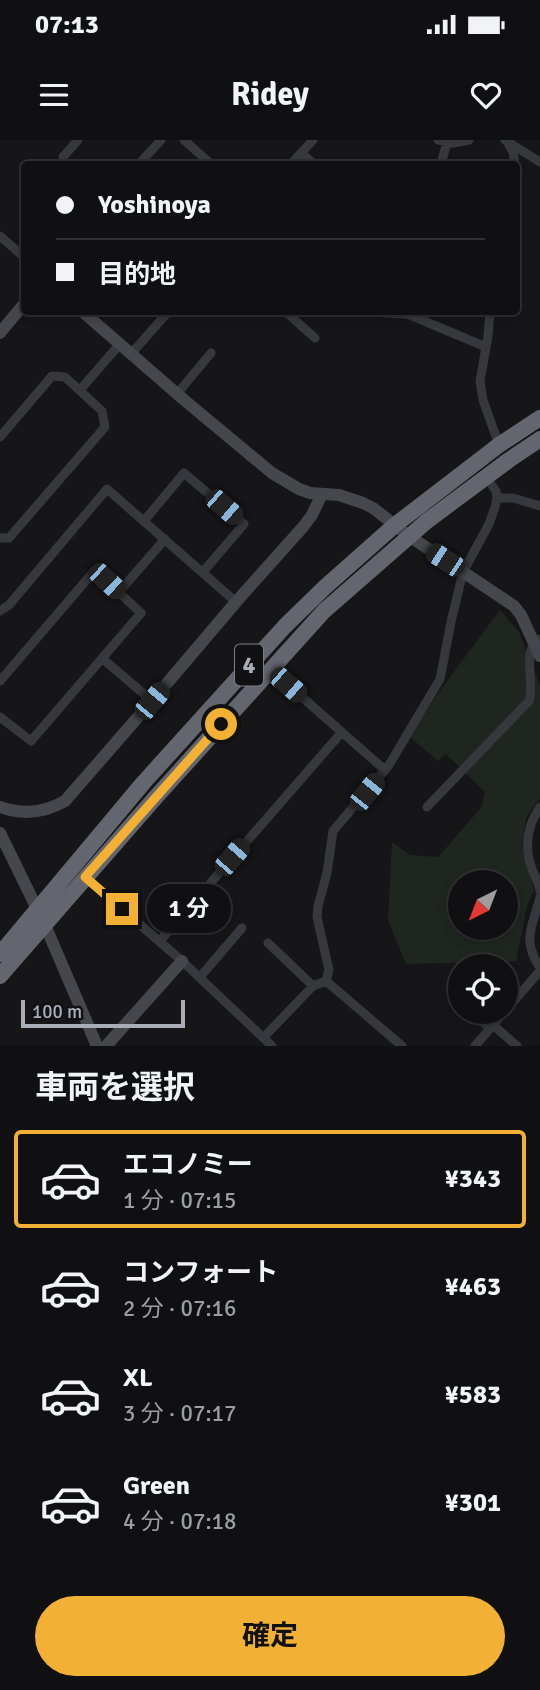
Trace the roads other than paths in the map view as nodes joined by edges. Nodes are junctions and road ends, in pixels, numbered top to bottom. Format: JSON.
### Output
{"nodes":[{"id":1,"x":78,"y":140,"type":"edge"},
{"id":2,"x":161,"y":140,"type":"edge"},
{"id":3,"x":184,"y":140,"type":"edge"},
{"id":4,"x":313,"y":140,"type":"edge"},
{"id":5,"x":469,"y":140,"type":"edge"},
{"id":6,"x":507,"y":140,"type":"edge"},
{"id":7,"x":442,"y":141,"type":"edge"},
{"id":8,"x":301,"y":153,"type":"junction"},
{"id":9,"x":63,"y":157,"type":"dead end"},
{"id":10,"x":142,"y":161,"type":"edge"},
{"id":11,"x":208,"y":161,"type":"edge"},
{"id":12,"x":294,"y":161,"type":"edge"},
{"id":13,"x":310,"y":161,"type":"edge"},
{"id":14,"x":441,"y":161,"type":"edge"},
{"id":15,"x":514,"y":161,"type":"edge"},
{"id":16,"x":540,"y":162,"type":"edge"},
{"id":17,"x":0,"y":236,"type":"edge"},
{"id":18,"x":21,"y":254,"type":"edge"},
{"id":19,"x":21,"y":308,"type":"edge"},
{"id":20,"x":86,"y":315,"type":"edge"},
{"id":21,"x":165,"y":315,"type":"edge"},
{"id":22,"x":290,"y":315,"type":"edge"},
{"id":23,"x":415,"y":315,"type":"edge"},
{"id":24,"x":490,"y":315,"type":"edge"},
{"id":25,"x":0,"y":333,"type":"edge"},
{"id":26,"x":315,"y":338,"type":"dead end"},
{"id":27,"x":119,"y":345,"type":"junction"},
{"id":28,"x":486,"y":347,"type":"junction"},
{"id":29,"x":211,"y":352,"type":"dead end"},
{"id":30,"x":131,"y":354,"type":"junction"},
{"id":31,"x":80,"y":390,"type":"junction"},
{"id":32,"x":177,"y":394,"type":"junction"},
{"id":33,"x":540,"y":418,"type":"edge"},
{"id":34,"x":0,"y":436,"type":"edge"},
{"id":35,"x":540,"y":439,"type":"edge"},
{"id":36,"x":499,"y":445,"type":"junction"},
{"id":37,"x":486,"y":477,"type":"junction"},
{"id":38,"x":321,"y":494,"type":"junction"},
{"id":39,"x":497,"y":498,"type":"junction"},
{"id":40,"x":540,"y":506,"type":"edge"},
{"id":41,"x":144,"y":521,"type":"junction"},
{"id":42,"x":395,"y":526,"type":"junction"},
{"id":43,"x":409,"y":537,"type":"junction"},
{"id":44,"x":0,"y":538,"type":"edge"},
{"id":45,"x":165,"y":539,"type":"junction"},
{"id":46,"x":203,"y":572,"type":"junction"},
{"id":47,"x":463,"y":572,"type":"junction"},
{"id":48,"x":119,"y":592,"type":"junction"},
{"id":49,"x":236,"y":601,"type":"junction"},
{"id":50,"x":0,"y":611,"type":"edge"},
{"id":51,"x":537,"y":640,"type":"edge"},
{"id":52,"x":540,"y":656,"type":"edge"},
{"id":53,"x":103,"y":659,"type":"junction"},
{"id":54,"x":270,"y":669,"type":"junction"},
{"id":55,"x":0,"y":681,"type":"edge"},
{"id":56,"x":152,"y":701,"type":"junction"},
{"id":57,"x":0,"y":717,"type":"edge"},
{"id":58,"x":342,"y":732,"type":"junction"},
{"id":59,"x":385,"y":770,"type":"junction"},
{"id":60,"x":0,"y":807,"type":"edge"},
{"id":61,"x":427,"y":807,"type":"dead end"},
{"id":62,"x":540,"y":807,"type":"edge"},
{"id":63,"x":0,"y":833,"type":"edge"},
{"id":64,"x":85,"y":877,"type":"junction"},
{"id":65,"x":540,"y":891,"type":"edge"},
{"id":66,"x":540,"y":897,"type":"edge"},
{"id":67,"x":42,"y":918,"type":"junction"},
{"id":68,"x":242,"y":928,"type":"dead end"},
{"id":69,"x":160,"y":941,"type":"junction"},
{"id":70,"x":268,"y":943,"type":"dead end"},
{"id":71,"x":0,"y":954,"type":"edge"},
{"id":72,"x":182,"y":961,"type":"junction"},
{"id":73,"x":540,"y":969,"type":"edge"},
{"id":74,"x":0,"y":976,"type":"edge"},
{"id":75,"x":200,"y":978,"type":"junction"},
{"id":76,"x":326,"y":981,"type":"junction"},
{"id":77,"x":313,"y":986,"type":"junction"},
{"id":78,"x":518,"y":995,"type":"edge"},
{"id":79,"x":487,"y":1024,"type":"edge"},
{"id":80,"x":494,"y":1024,"type":"edge"},
{"id":81,"x":491,"y":1027,"type":"junction"},
{"id":82,"x":264,"y":1037,"type":"junction"},
{"id":83,"x":97,"y":1046,"type":"edge"},
{"id":84,"x":106,"y":1046,"type":"edge"},
{"id":85,"x":272,"y":1046,"type":"edge"},
{"id":86,"x":402,"y":1046,"type":"edge"},
{"id":87,"x":475,"y":1046,"type":"edge"},
{"id":88,"x":517,"y":1046,"type":"edge"}],
"edges":[{"from":1,"to":9,"type":"street"},
{"from":2,"to":10,"type":"street"},
{"from":3,"to":11,"type":"street"},
{"from":4,"to":8,"type":"street"},
{"from":5,"to":7,"type":"street"},
{"from":6,"to":15,"type":"street"},
{"from":6,"to":16,"type":"street"},
{"from":7,"to":14,"type":"street"},
{"from":8,"to":12,"type":"street"},
{"from":8,"to":13,"type":"street"},
{"from":17,"to":18,"type":"street"},
{"from":19,"to":25,"type":"street"},
{"from":20,"to":27,"type":"street"},
{"from":21,"to":30,"type":"street"},
{"from":22,"to":26,"type":"street"},
{"from":23,"to":28,"type":"street"},
{"from":24,"to":28,"type":"street"},
{"from":27,"to":30,"type":"street"},
{"from":27,"to":31,"type":"street"},
{"from":28,"to":36,"type":"street"},
{"from":29,"to":32,"type":"street"},
{"from":30,"to":32,"type":"street"},
{"from":31,"to":34,"type":"street"},
{"from":31,"to":44,"type":"street"},
{"from":32,"to":38,"type":"street"},
{"from":33,"to":36,"type":"highway","number":"4"},
{"from":35,"to":37,"type":"highway","number":"4"},
{"from":36,"to":42,"type":"highway","number":"4"},
{"from":37,"to":39,"type":"street"},
{"from":37,"to":43,"type":"highway","number":"4"},
{"from":38,"to":42,"type":"street"},
{"from":38,"to":49,"type":"street"},
{"from":39,"to":40,"type":"street"},
{"from":39,"to":47,"type":"street"},
{"from":41,"to":45,"type":"street"},
{"from":41,"to":46,"type":"street"},
{"from":41,"to":50,"type":"street"},
{"from":42,"to":43,"type":"street"},
{"from":42,"to":67,"type":"highway","number":"4"},
{"from":43,"to":47,"type":"street"},
{"from":43,"to":54,"type":"highway","number":"4"},
{"from":45,"to":46,"type":"street"},
{"from":45,"to":48,"type":"street"},
{"from":46,"to":49,"type":"street"},
{"from":47,"to":51,"type":"street"},
{"from":47,"to":59,"type":"street"},
{"from":48,"to":53,"type":"street"},
{"from":48,"to":55,"type":"street"},
{"from":49,"to":56,"type":"street"},
{"from":51,"to":52,"type":"street"},
{"from":51,"to":61,"type":"street"},
{"from":53,"to":56,"type":"street"},
{"from":53,"to":57,"type":"street"},
{"from":54,"to":58,"type":"street"},
{"from":54,"to":64,"type":"highway","number":"4"},
{"from":56,"to":60,"type":"street"},
{"from":58,"to":59,"type":"street"},
{"from":58,"to":69,"type":"street"},
{"from":59,"to":76,"type":"street"},
{"from":62,"to":65,"type":"street"},
{"from":63,"to":67,"type":"street"},
{"from":64,"to":67,"type":"highway","number":"4"},
{"from":64,"to":69,"type":"street"},
{"from":66,"to":73,"type":"street"},
{"from":67,"to":71,"type":"highway","number":"4"},
{"from":67,"to":74,"type":"highway","number":"4"},
{"from":67,"to":83,"type":"street"},
{"from":68,"to":75,"type":"street"},
{"from":69,"to":72,"type":"street"},
{"from":70,"to":77,"type":"street"},
{"from":72,"to":75,"type":"street"},
{"from":72,"to":84,"type":"street"},
{"from":73,"to":78,"type":"street"},
{"from":75,"to":82,"type":"street"},
{"from":76,"to":77,"type":"street"},
{"from":76,"to":86,"type":"street"},
{"from":77,"to":82,"type":"street"},
{"from":79,"to":81,"type":"street"},
{"from":80,"to":81,"type":"street"},
{"from":81,"to":87,"type":"street"},
{"from":81,"to":88,"type":"street"},
{"from":82,"to":85,"type":"street"}]}
